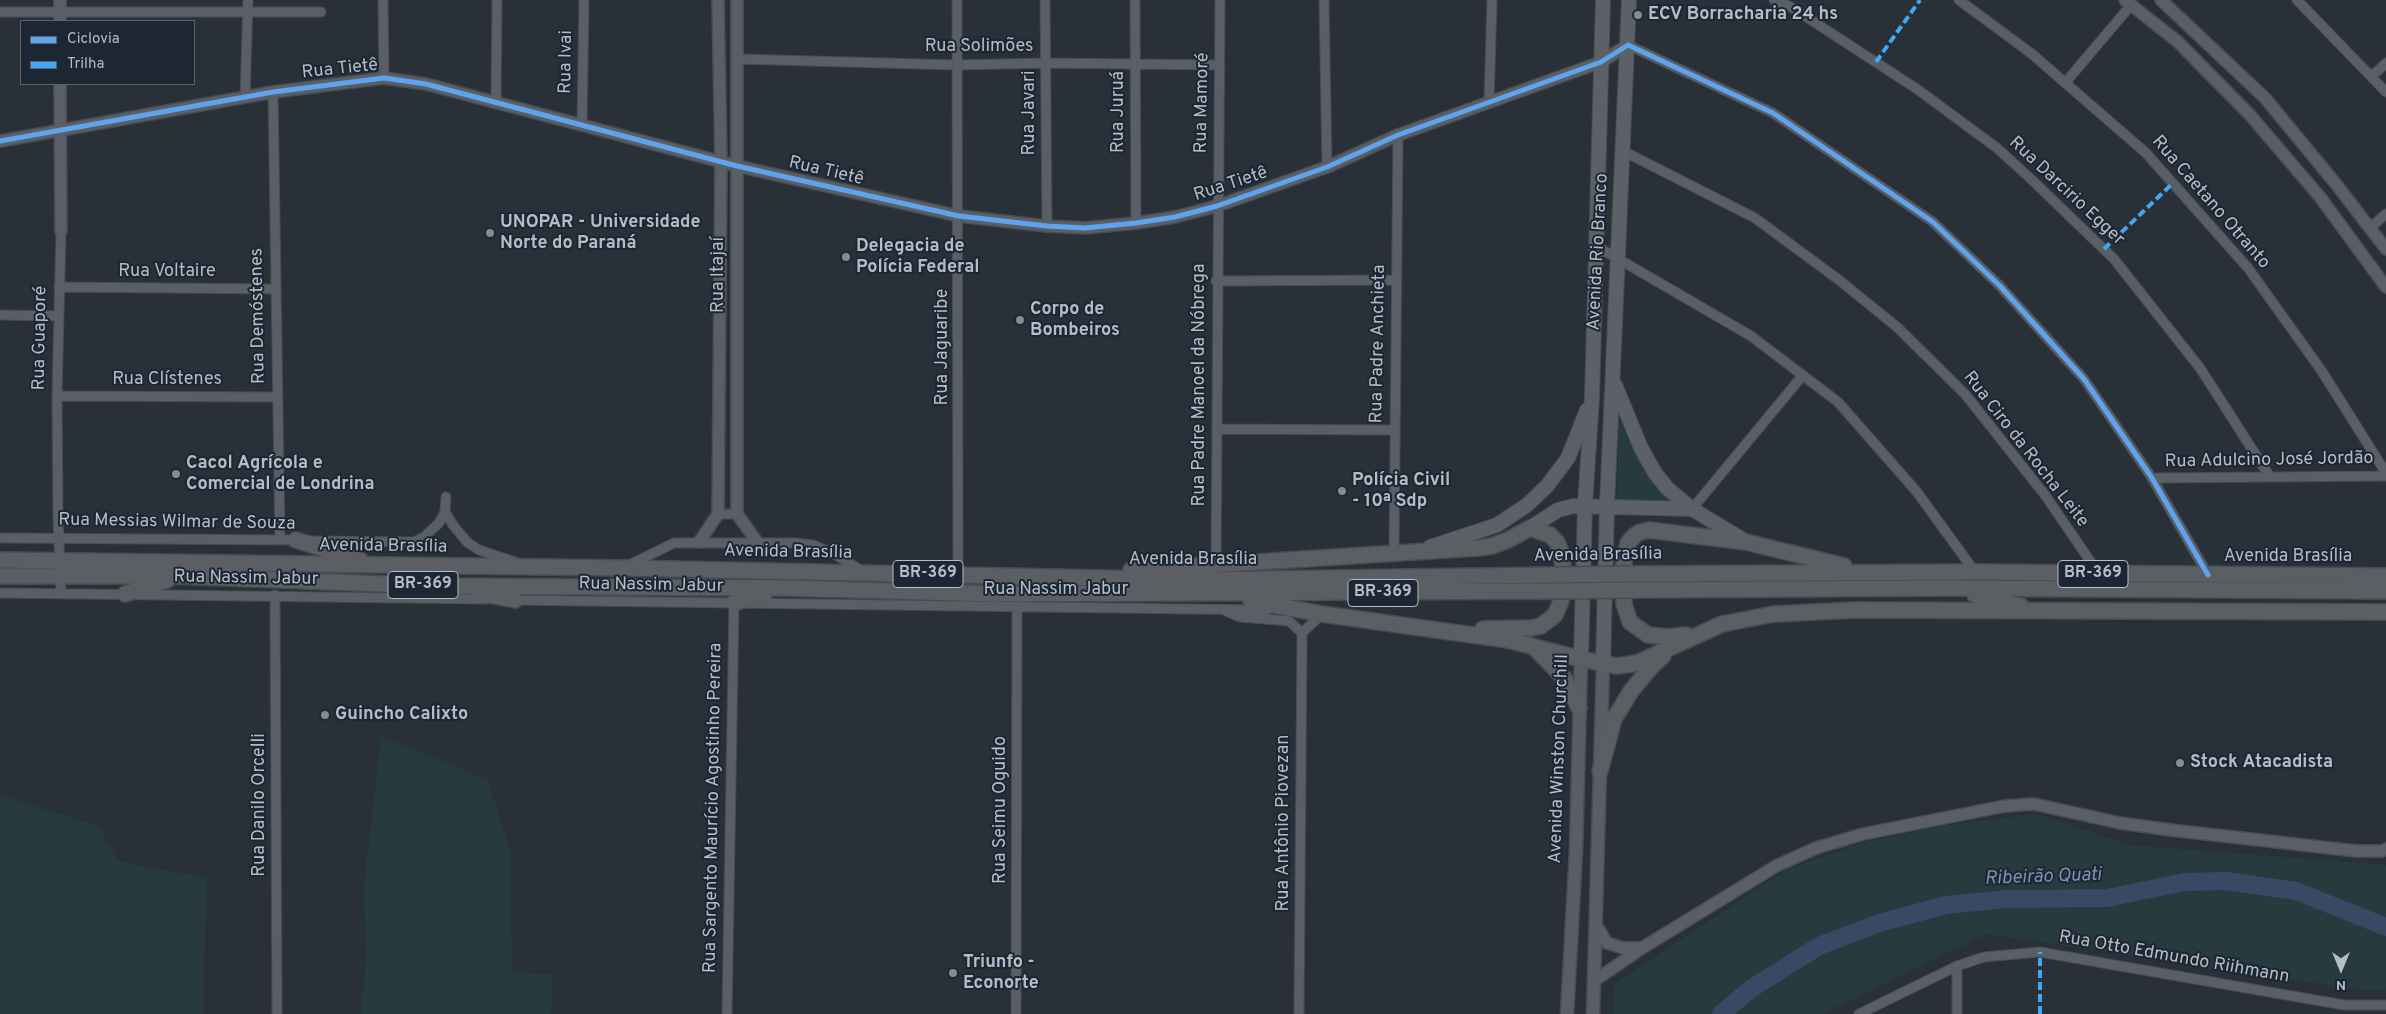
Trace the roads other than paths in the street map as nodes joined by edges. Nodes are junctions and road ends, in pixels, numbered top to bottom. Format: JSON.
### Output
{"nodes":[{"id":1,"x":248,"y":0,"type":"edge"},
{"id":2,"x":384,"y":0,"type":"edge"},
{"id":3,"x":497,"y":0,"type":"edge"},
{"id":4,"x":584,"y":0,"type":"edge"},
{"id":5,"x":718,"y":0,"type":"edge"},
{"id":6,"x":737,"y":0,"type":"edge"},
{"id":7,"x":957,"y":0,"type":"edge"},
{"id":8,"x":1046,"y":0,"type":"edge"},
{"id":9,"x":1135,"y":0,"type":"edge"},
{"id":10,"x":1220,"y":0,"type":"edge"},
{"id":11,"x":1324,"y":0,"type":"edge"},
{"id":12,"x":1492,"y":0,"type":"edge"},
{"id":13,"x":1603,"y":0,"type":"edge"},
{"id":14,"x":1629,"y":0,"type":"edge"},
{"id":15,"x":1774,"y":0,"type":"edge"},
{"id":16,"x":1959,"y":0,"type":"edge"},
{"id":17,"x":2297,"y":0,"type":"edge"},
{"id":18,"x":2165,"y":1,"type":"edge"},
{"id":19,"x":2128,"y":2,"type":"edge"},
{"id":20,"x":60,"y":11,"type":"edge"},
{"id":21,"x":248,"y":11,"type":"junction"},
{"id":22,"x":0,"y":12,"type":"edge"},
{"id":23,"x":321,"y":12,"type":"dead end"},
{"id":24,"x":2192,"y":28,"type":"junction"},
{"id":25,"x":2178,"y":42,"type":"junction"},
{"id":26,"x":1628,"y":45,"type":"junction"},
{"id":27,"x":738,"y":59,"type":"junction"},
{"id":28,"x":1601,"y":62,"type":"junction"},
{"id":29,"x":1046,"y":63,"type":"junction"},
{"id":30,"x":2386,"y":63,"type":"edge"},
{"id":31,"x":1220,"y":64,"type":"junction"},
{"id":32,"x":957,"y":65,"type":"junction"},
{"id":33,"x":1135,"y":66,"type":"junction"},
{"id":34,"x":2372,"y":76,"type":"junction"},
{"id":35,"x":384,"y":78,"type":"junction"},
{"id":36,"x":2065,"y":83,"type":"junction"},
{"id":37,"x":60,"y":85,"type":"edge"},
{"id":38,"x":273,"y":92,"type":"junction"},
{"id":39,"x":2386,"y":92,"type":"edge"},
{"id":40,"x":245,"y":97,"type":"junction"},
{"id":41,"x":496,"y":102,"type":"junction"},
{"id":42,"x":1489,"y":102,"type":"junction"},
{"id":43,"x":582,"y":125,"type":"junction"},
{"id":44,"x":60,"y":130,"type":"junction"},
{"id":45,"x":1398,"y":135,"type":"junction"},
{"id":46,"x":0,"y":141,"type":"edge"},
{"id":47,"x":1623,"y":151,"type":"junction"},
{"id":48,"x":721,"y":162,"type":"junction"},
{"id":49,"x":737,"y":166,"type":"junction"},
{"id":50,"x":1327,"y":167,"type":"junction"},
{"id":51,"x":2336,"y":184,"type":"junction"},
{"id":52,"x":2320,"y":197,"type":"junction"},
{"id":53,"x":1217,"y":206,"type":"junction"},
{"id":54,"x":2386,"y":214,"type":"edge"},
{"id":55,"x":959,"y":216,"type":"junction"},
{"id":56,"x":1136,"y":224,"type":"junction"},
{"id":57,"x":1047,"y":226,"type":"junction"},
{"id":58,"x":2370,"y":228,"type":"junction"},
{"id":59,"x":61,"y":231,"type":"joint"},
{"id":60,"x":1596,"y":246,"type":"junction"},
{"id":61,"x":2386,"y":250,"type":"edge"},
{"id":62,"x":1618,"y":257,"type":"junction"},
{"id":63,"x":1396,"y":280,"type":"junction"},
{"id":64,"x":1216,"y":281,"type":"junction"},
{"id":65,"x":59,"y":287,"type":"junction"},
{"id":66,"x":2386,"y":287,"type":"edge"},
{"id":67,"x":275,"y":289,"type":"junction"},
{"id":68,"x":0,"y":315,"type":"edge"},
{"id":69,"x":58,"y":316,"type":"junction"},
{"id":70,"x":1803,"y":375,"type":"junction"},
{"id":71,"x":1613,"y":380,"type":"junction"},
{"id":72,"x":58,"y":396,"type":"junction"},
{"id":73,"x":276,"y":397,"type":"junction"},
{"id":74,"x":1592,"y":397,"type":"junction"},
{"id":75,"x":1218,"y":429,"type":"junction"},
{"id":76,"x":1394,"y":430,"type":"junction"},
{"id":77,"x":2386,"y":474,"type":"edge"},
{"id":78,"x":2270,"y":477,"type":"junction"},
{"id":79,"x":2152,"y":478,"type":"junction"},
{"id":80,"x":446,"y":497,"type":"dead end"},
{"id":81,"x":1586,"y":505,"type":"junction"},
{"id":82,"x":1607,"y":506,"type":"junction"},
{"id":83,"x":1692,"y":509,"type":"junction"},
{"id":84,"x":445,"y":512,"type":"junction"},
{"id":85,"x":718,"y":514,"type":"junction"},
{"id":86,"x":737,"y":514,"type":"junction"},
{"id":87,"x":1530,"y":528,"type":"junction"},
{"id":88,"x":0,"y":538,"type":"edge"},
{"id":89,"x":58,"y":538,"type":"junction"},
{"id":90,"x":280,"y":540,"type":"junction"},
{"id":91,"x":296,"y":540,"type":"junction"},
{"id":92,"x":700,"y":542,"type":"junction"},
{"id":93,"x":1746,"y":542,"type":"junction"},
{"id":94,"x":758,"y":543,"type":"junction"},
{"id":95,"x":1398,"y":554,"type":"junction"},
{"id":96,"x":0,"y":560,"type":"edge"},
{"id":97,"x":60,"y":560,"type":"junction"},
{"id":98,"x":1216,"y":564,"type":"junction"},
{"id":99,"x":383,"y":566,"type":"junction"},
{"id":100,"x":532,"y":568,"type":"junction"},
{"id":101,"x":624,"y":568,"type":"junction"},
{"id":102,"x":1975,"y":572,"type":"junction"},
{"id":103,"x":866,"y":573,"type":"junction"},
{"id":104,"x":1876,"y":573,"type":"junction"},
{"id":105,"x":958,"y":574,"type":"junction"},
{"id":106,"x":2099,"y":574,"type":"junction"},
{"id":107,"x":2208,"y":575,"type":"junction"},
{"id":108,"x":0,"y":576,"type":"edge"},
{"id":109,"x":60,"y":576,"type":"junction"},
{"id":110,"x":177,"y":576,"type":"junction"},
{"id":111,"x":1040,"y":576,"type":"junction"},
{"id":112,"x":2386,"y":576,"type":"edge"},
{"id":113,"x":436,"y":586,"type":"junction"},
{"id":114,"x":786,"y":588,"type":"junction"},
{"id":115,"x":1949,"y":588,"type":"junction"},
{"id":116,"x":2386,"y":591,"type":"edge"},
{"id":117,"x":61,"y":592,"type":"junction"},
{"id":118,"x":0,"y":593,"type":"edge"},
{"id":119,"x":125,"y":594,"type":"junction"},
{"id":120,"x":1212,"y":594,"type":"junction"},
{"id":121,"x":275,"y":595,"type":"junction"},
{"id":122,"x":515,"y":600,"type":"junction"},
{"id":123,"x":734,"y":603,"type":"junction"},
{"id":124,"x":1017,"y":606,"type":"junction"},
{"id":125,"x":1224,"y":609,"type":"junction"},
{"id":126,"x":1302,"y":610,"type":"junction"},
{"id":127,"x":2046,"y":612,"type":"junction"},
{"id":128,"x":2386,"y":612,"type":"edge"},
{"id":129,"x":1322,"y":614,"type":"junction"},
{"id":130,"x":1437,"y":630,"type":"junction"},
{"id":131,"x":1302,"y":633,"type":"junction"},
{"id":132,"x":1698,"y":634,"type":"junction"},
{"id":133,"x":1679,"y":643,"type":"junction"},
{"id":134,"x":1533,"y":646,"type":"junction"},
{"id":135,"x":1582,"y":659,"type":"junction"},
{"id":136,"x":1603,"y":664,"type":"junction"},
{"id":137,"x":1579,"y":708,"type":"junction"},
{"id":138,"x":1600,"y":770,"type":"junction"},
{"id":139,"x":2386,"y":849,"type":"edge"},
{"id":140,"x":1596,"y":925,"type":"junction"},
{"id":141,"x":1642,"y":948,"type":"junction"},
{"id":142,"x":1957,"y":966,"type":"junction"},
{"id":143,"x":1594,"y":981,"type":"junction"},
{"id":144,"x":2386,"y":1005,"type":"edge"},
{"id":145,"x":2344,"y":1009,"type":"edge"},
{"id":146,"x":277,"y":1014,"type":"edge"},
{"id":147,"x":728,"y":1014,"type":"edge"},
{"id":148,"x":1016,"y":1014,"type":"edge"},
{"id":149,"x":1299,"y":1014,"type":"edge"},
{"id":150,"x":1567,"y":1014,"type":"edge"},
{"id":151,"x":1593,"y":1014,"type":"edge"},
{"id":152,"x":1859,"y":1014,"type":"edge"},
{"id":153,"x":1957,"y":1014,"type":"edge"}],
"edges":[{"from":1,"to":21,"type":"street"},
{"from":2,"to":35,"type":"street"},
{"from":3,"to":41,"type":"street"},
{"from":4,"to":43,"type":"street","name":"Rua Ivai"},
{"from":5,"to":48,"type":"street","name":"Rua Itajaí"},
{"from":6,"to":27,"type":"street","name":"Rua Itajaí"},
{"from":7,"to":32,"type":"street","name":"Rua Jaguaribe"},
{"from":8,"to":29,"type":"street","name":"Rua Javari"},
{"from":9,"to":33,"type":"street","name":"Rua Juruá"},
{"from":10,"to":31,"type":"street","name":"Rua Mamoré"},
{"from":11,"to":50,"type":"street"},
{"from":12,"to":42,"type":"street"},
{"from":13,"to":28,"type":"main road","name":"Avenida Rio Branco"},
{"from":14,"to":26,"type":"main road","name":"Avenida Rio Branco"},
{"from":15,"to":78,"type":"street","name":"Rua Darcirio Egger"},
{"from":16,"to":36,"type":"street","name":"Rua Caetano Otranto"},
{"from":17,"to":34,"type":"street"},
{"from":18,"to":24,"type":"street"},
{"from":19,"to":25,"type":"street"},
{"from":19,"to":36,"type":"street"},
{"from":20,"to":21,"type":"street"},
{"from":20,"to":22,"type":"street"},
{"from":21,"to":23,"type":"street"},
{"from":21,"to":40,"type":"street"},
{"from":24,"to":25,"type":"street"},
{"from":24,"to":51,"type":"street"},
{"from":25,"to":52,"type":"street"},
{"from":26,"to":28,"type":"street","name":"Rua Tietê"},
{"from":26,"to":47,"type":"main road","name":"Avenida Rio Branco"},
{"from":26,"to":79,"type":"street"},
{"from":27,"to":32,"type":"street","name":"Rua Solimões"},
{"from":27,"to":49,"type":"street","name":"Rua Itajaí"},
{"from":28,"to":42,"type":"street","name":"Rua Tietê"},
{"from":28,"to":60,"type":"main road","name":"Avenida Rio Branco"},
{"from":29,"to":32,"type":"street","name":"Rua Solimões"},
{"from":29,"to":33,"type":"street","name":"Rua Solimões"},
{"from":29,"to":57,"type":"street","name":"Rua Javari"},
{"from":30,"to":34,"type":"street"},
{"from":31,"to":33,"type":"street","name":"Rua Solimões"},
{"from":31,"to":53,"type":"street","name":"Rua Mamoré"},
{"from":32,"to":55,"type":"street","name":"Rua Jaguaribe"},
{"from":33,"to":56,"type":"street","name":"Rua Juruá"},
{"from":34,"to":39,"type":"street"},
{"from":35,"to":38,"type":"street","name":"Rua Tietê"},
{"from":35,"to":41,"type":"street","name":"Rua Tietê"},
{"from":36,"to":77,"type":"street","name":"Rua Caetano Otranto"},
{"from":37,"to":44,"type":"street","name":"Rua Guaporé"},
{"from":38,"to":40,"type":"street","name":"Rua Tietê"},
{"from":38,"to":67,"type":"street","name":"Rua Demóstenes"},
{"from":40,"to":44,"type":"street","name":"Rua Tietê"},
{"from":41,"to":43,"type":"street","name":"Rua Tietê"},
{"from":42,"to":45,"type":"street","name":"Rua Tietê"},
{"from":43,"to":48,"type":"street","name":"Rua Tietê"},
{"from":44,"to":46,"type":"street","name":"Rua Tietê"},
{"from":44,"to":59,"type":"street","name":"Rua Guaporé"},
{"from":45,"to":50,"type":"street","name":"Rua Tietê"},
{"from":45,"to":63,"type":"street","name":"Rua Padre Anchieta"},
{"from":47,"to":62,"type":"main road","name":"Avenida Rio Branco"},
{"from":47,"to":106,"type":"street","name":"Rua Ciro da Rocha Leite"},
{"from":48,"to":49,"type":"street","name":"Rua Tietê"},
{"from":48,"to":85,"type":"street","name":"Rua Itajaí"},
{"from":49,"to":55,"type":"street","name":"Rua Tietê"},
{"from":49,"to":86,"type":"street","name":"Rua Itajaí"},
{"from":50,"to":53,"type":"street","name":"Rua Tietê"},
{"from":51,"to":52,"type":"street"},
{"from":51,"to":58,"type":"street"},
{"from":52,"to":66,"type":"street"},
{"from":53,"to":56,"type":"street","name":"Rua Tietê"},
{"from":53,"to":64,"type":"street","name":"Rua Padre Manoel da Nóbrega"},
{"from":54,"to":58,"type":"street"},
{"from":55,"to":57,"type":"street","name":"Rua Tietê"},
{"from":55,"to":105,"type":"street","name":"Rua Jaguaribe"},
{"from":56,"to":57,"type":"street","name":"Rua Tietê"},
{"from":58,"to":61,"type":"street"},
{"from":59,"to":65,"type":"street","name":"Rua Guaporé"},
{"from":60,"to":62,"type":"street"},
{"from":60,"to":74,"type":"main road","name":"Avenida Rio Branco"},
{"from":62,"to":70,"type":"street"},
{"from":62,"to":71,"type":"main road","name":"Avenida Rio Branco"},
{"from":63,"to":64,"type":"street"},
{"from":63,"to":76,"type":"street","name":"Rua Padre Anchieta"},
{"from":64,"to":75,"type":"street","name":"Rua Padre Manoel da Nóbrega"},
{"from":65,"to":67,"type":"street","name":"Rua Voltaire"},
{"from":65,"to":69,"type":"street","name":"Rua Guaporé"},
{"from":67,"to":73,"type":"street","name":"Rua Demóstenes"},
{"from":68,"to":69,"type":"street"},
{"from":69,"to":72,"type":"street","name":"Rua Guaporé"},
{"from":70,"to":83,"type":"street"},
{"from":70,"to":102,"type":"street"},
{"from":71,"to":82,"type":"main road","name":"Avenida Rio Branco"},
{"from":71,"to":83,"type":"main road"},
{"from":72,"to":73,"type":"street","name":"Rua Clístenes"},
{"from":72,"to":89,"type":"street","name":"Rua Guaporé"},
{"from":73,"to":90,"type":"street","name":"Rua Demóstenes"},
{"from":74,"to":81,"type":"main road","name":"Avenida Rio Branco"},
{"from":74,"to":95,"type":"main road"},
{"from":75,"to":76,"type":"street"},
{"from":75,"to":98,"type":"street","name":"Rua Padre Manoel da Nóbrega"},
{"from":76,"to":95,"type":"street","name":"Rua Padre Anchieta"},
{"from":77,"to":78,"type":"street","name":"Rua Adulcino José Jordão"},
{"from":78,"to":79,"type":"street","name":"Rua Adulcino José Jordão"},
{"from":79,"to":107,"type":"street"},
{"from":80,"to":84,"type":"street"},
{"from":81,"to":82,"type":"main road"},
{"from":81,"to":87,"type":"main road"},
{"from":81,"to":135,"type":"main road","name":"Avenida Winston Churchill"},
{"from":82,"to":83,"type":"main road"},
{"from":82,"to":136,"type":"main road"},
{"from":83,"to":93,"type":"main road"},
{"from":84,"to":91,"type":"street","name":"Rua Messias Wilmar de Souza"},
{"from":84,"to":100,"type":"street"},
{"from":85,"to":86,"type":"street"},
{"from":85,"to":92,"type":"street"},
{"from":86,"to":94,"type":"street"},
{"from":87,"to":95,"type":"highway"},
{"from":87,"to":130,"type":"highway"},
{"from":88,"to":89,"type":"street","name":"Rua Messias Wilmar de Souza"},
{"from":89,"to":90,"type":"street","name":"Rua Messias Wilmar de Souza"},
{"from":89,"to":97,"type":"street","name":"Rua Guaporé"},
{"from":90,"to":91,"type":"street","name":"Rua Messias Wilmar de Souza"},
{"from":91,"to":99,"type":"highway"},
{"from":92,"to":94,"type":"street"},
{"from":92,"to":101,"type":"street"},
{"from":93,"to":104,"type":"highway"},
{"from":93,"to":132,"type":"highway"},
{"from":94,"to":103,"type":"street"},
{"from":95,"to":98,"type":"highway"},
{"from":96,"to":97,"type":"highway","name":"Avenida Brasília","number":"BR-369"},
{"from":97,"to":99,"type":"highway","name":"Avenida Brasília","number":"BR-369"},
{"from":97,"to":109,"type":"street","name":"Rua Guaporé"},
{"from":98,"to":111,"type":"highway"},
{"from":99,"to":100,"type":"highway","name":"Avenida Brasília","number":"BR-369"},
{"from":100,"to":101,"type":"highway","name":"Avenida Brasília","number":"BR-369"},
{"from":101,"to":103,"type":"highway","name":"Avenida Brasília","number":"BR-369"},
{"from":102,"to":104,"type":"highway","name":"Avenida Brasília","number":"BR-369"},
{"from":102,"to":106,"type":"highway","name":"Avenida Brasília","number":"BR-369"},
{"from":103,"to":105,"type":"highway","name":"Avenida Brasília","number":"BR-369"},
{"from":104,"to":111,"type":"highway","name":"Avenida Brasília","number":"BR-369","bridge":true},
{"from":105,"to":111,"type":"highway","name":"Avenida Brasília","number":"BR-369"},
{"from":106,"to":107,"type":"highway","name":"Avenida Brasília","number":"BR-369"},
{"from":107,"to":112,"type":"highway","name":"Avenida Brasília","number":"BR-369"},
{"from":108,"to":109,"type":"highway","name":"Avenida Brasília","number":"BR-369"},
{"from":109,"to":110,"type":"highway","name":"Avenida Brasília","number":"BR-369"},
{"from":109,"to":117,"type":"street","name":"Rua Guaporé"},
{"from":110,"to":113,"type":"highway","name":"Avenida Brasília","number":"BR-369"},
{"from":110,"to":119,"type":"highway"},
{"from":113,"to":114,"type":"highway","name":"Avenida Brasília","number":"BR-369"},
{"from":113,"to":122,"type":"highway"},
{"from":114,"to":120,"type":"highway","name":"Avenida Brasília","number":"BR-369"},
{"from":114,"to":123,"type":"highway"},
{"from":115,"to":116,"type":"highway","name":"Avenida Brasília","number":"BR-369"},
{"from":115,"to":120,"type":"highway","name":"Avenida Brasília","number":"BR-369","bridge":true},
{"from":115,"to":127,"type":"highway"},
{"from":117,"to":118,"type":"street","name":"Rua Nassim Jabur"},
{"from":117,"to":119,"type":"street","name":"Rua Nassim Jabur"},
{"from":119,"to":121,"type":"street","name":"Rua Nassim Jabur"},
{"from":120,"to":126,"type":"highway"},
{"from":121,"to":122,"type":"street","name":"Rua Nassim Jabur"},
{"from":121,"to":146,"type":"street","name":"Rua Danilo Orcelli"},
{"from":122,"to":123,"type":"street","name":"Rua Nassim Jabur"},
{"from":123,"to":124,"type":"street","name":"Rua Nassim Jabur"},
{"from":123,"to":147,"type":"street","name":"Rua Sargento Maurício Agostinho Pereira"},
{"from":124,"to":125,"type":"street","name":"Rua Nassim Jabur"},
{"from":124,"to":148,"type":"street","name":"Rua Seimu Oguido"},
{"from":125,"to":126,"type":"street","name":"Rua Nassim Jabur"},
{"from":125,"to":131,"type":"street"},
{"from":126,"to":129,"type":"highway"},
{"from":127,"to":128,"type":"highway"},
{"from":127,"to":132,"type":"highway"},
{"from":129,"to":130,"type":"highway"},
{"from":129,"to":131,"type":"street"},
{"from":130,"to":134,"type":"highway"},
{"from":131,"to":149,"type":"street","name":"Rua Antônio Piovezan"},
{"from":132,"to":133,"type":"highway"},
{"from":133,"to":136,"type":"highway"},
{"from":133,"to":138,"type":"highway"},
{"from":134,"to":135,"type":"highway"},
{"from":134,"to":137,"type":"highway"},
{"from":135,"to":136,"type":"highway"},
{"from":135,"to":137,"type":"main road","name":"Avenida Winston Churchill"},
{"from":136,"to":138,"type":"main road"},
{"from":137,"to":150,"type":"main road","name":"Avenida Winston Churchill"},
{"from":138,"to":140,"type":"main road"},
{"from":139,"to":141,"type":"street"},
{"from":140,"to":141,"type":"street"},
{"from":140,"to":143,"type":"main road"},
{"from":141,"to":143,"type":"street"},
{"from":142,"to":145,"type":"street","name":"Rua Otto Edmundo Riihmann"},
{"from":142,"to":152,"type":"street","name":"Rua Otto Edmundo Riihmann"},
{"from":142,"to":153,"type":"street"},
{"from":143,"to":151,"type":"main road"},
{"from":144,"to":145,"type":"street","name":"Rua Otto Edmundo Riihmann"}]}
